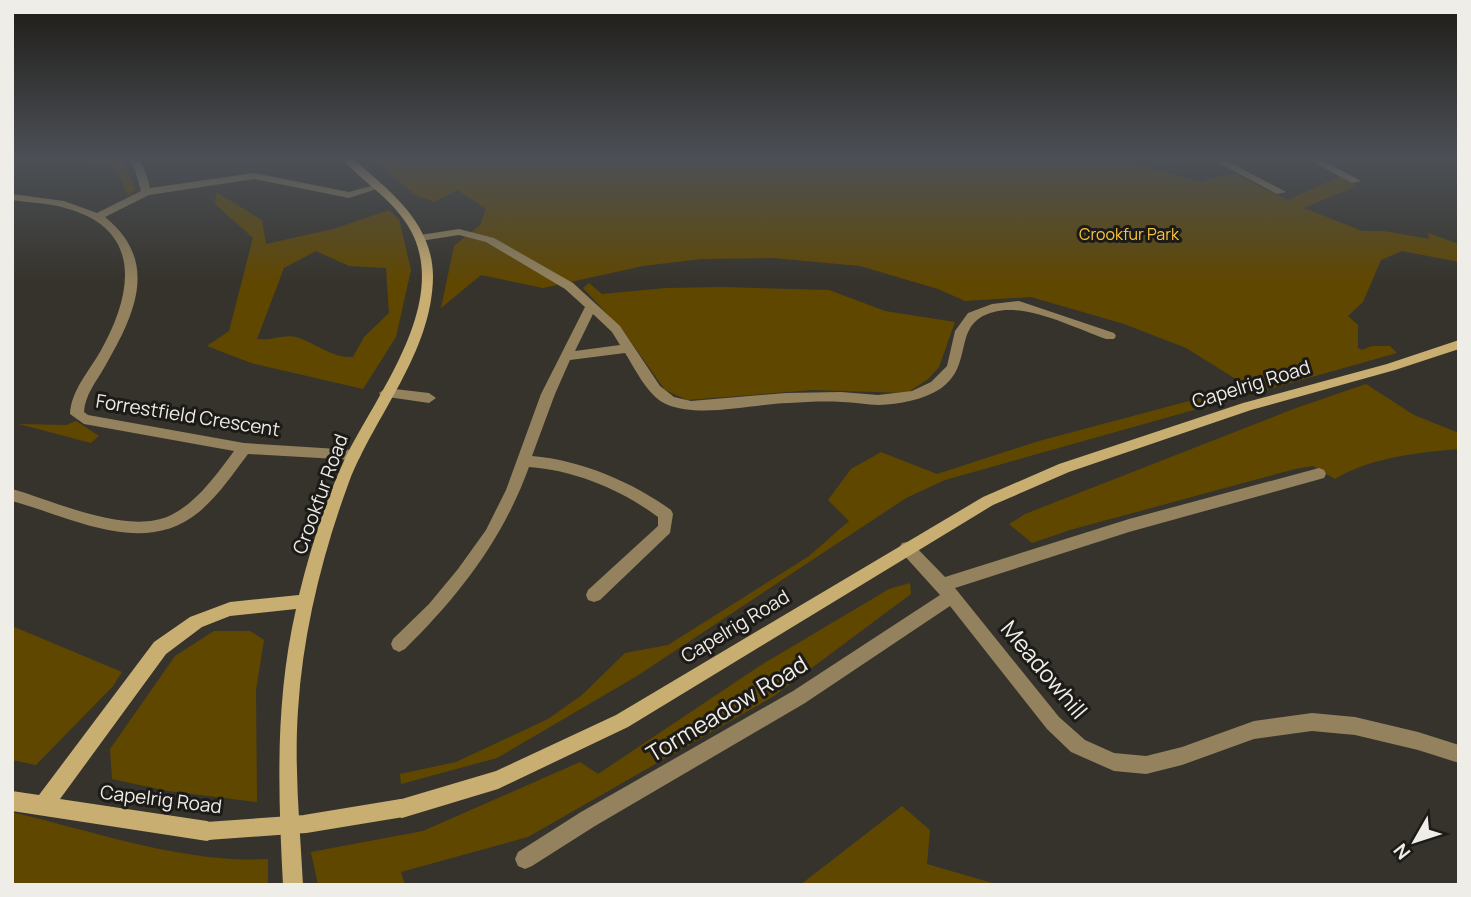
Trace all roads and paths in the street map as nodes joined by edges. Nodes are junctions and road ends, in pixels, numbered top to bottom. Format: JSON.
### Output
{"nodes":[{"id":1,"x":37,"y":201,"type":"edge"},
{"id":2,"x":129,"y":201,"type":"edge"},
{"id":3,"x":394,"y":201,"type":"edge"},
{"id":4,"x":96,"y":218,"type":"junction"},
{"id":5,"x":420,"y":238,"type":"junction"},
{"id":6,"x":592,"y":306,"type":"junction"},
{"id":7,"x":1110,"y":336,"type":"dead end"},
{"id":8,"x":1459,"y":344,"type":"edge"},
{"id":9,"x":629,"y":348,"type":"junction"},
{"id":10,"x":566,"y":356,"type":"junction"},
{"id":11,"x":386,"y":393,"type":"junction"},
{"id":12,"x":429,"y":398,"type":"dead end"},
{"id":13,"x":244,"y":448,"type":"junction"},
{"id":14,"x":354,"y":455,"type":"junction"},
{"id":15,"x":522,"y":461,"type":"junction"},
{"id":16,"x":1319,"y":474,"type":"dead end"},
{"id":17,"x":12,"y":495,"type":"edge"},
{"id":18,"x":907,"y":548,"type":"junction"},
{"id":19,"x":947,"y":590,"type":"junction"},
{"id":20,"x":594,"y":595,"type":"dead end"},
{"id":21,"x":306,"y":601,"type":"junction"},
{"id":22,"x":399,"y":644,"type":"dead end"},
{"id":23,"x":1459,"y":754,"type":"edge"},
{"id":24,"x":12,"y":801,"type":"edge"},
{"id":25,"x":42,"y":807,"type":"junction"},
{"id":26,"x":525,"y":859,"type":"dead end"},
{"id":27,"x":293,"y":885,"type":"edge"}],
"edges":[{"from":1,"to":4,"type":"street","name":"Forrestfield Crescent"},
{"from":2,"to":4,"type":"street"},
{"from":3,"to":5,"type":"street","name":"Crookfur Road"},
{"from":4,"to":13,"type":"street","name":"Forrestfield Crescent"},
{"from":5,"to":6,"type":"street"},
{"from":5,"to":11,"type":"street","name":"Crookfur Road"},
{"from":6,"to":9,"type":"street"},
{"from":6,"to":10,"type":"street"},
{"from":7,"to":9,"type":"street"},
{"from":8,"to":18,"type":"street","name":"Capelrig Road"},
{"from":9,"to":10,"type":"street"},
{"from":10,"to":15,"type":"street"},
{"from":11,"to":12,"type":"street"},
{"from":11,"to":14,"type":"street","name":"Crookfur Road"},
{"from":13,"to":14,"type":"street","name":"Forrestfield Crescent"},
{"from":13,"to":17,"type":"street"},
{"from":14,"to":21,"type":"street","name":"Crookfur Road"},
{"from":15,"to":20,"type":"street"},
{"from":15,"to":22,"type":"street"},
{"from":16,"to":19,"type":"street","name":"Tormeadow Road"},
{"from":18,"to":19,"type":"street","name":"Meadowhill"},
{"from":18,"to":25,"type":"street","name":"Capelrig Road","bridge":true},
{"from":19,"to":23,"type":"street","name":"Meadowhill"},
{"from":19,"to":26,"type":"street","name":"Tormeadow Road"},
{"from":21,"to":25,"type":"street"},
{"from":21,"to":27,"type":"street","name":"Crookfur Road"},
{"from":24,"to":25,"type":"street","name":"Capelrig Road"}]}
